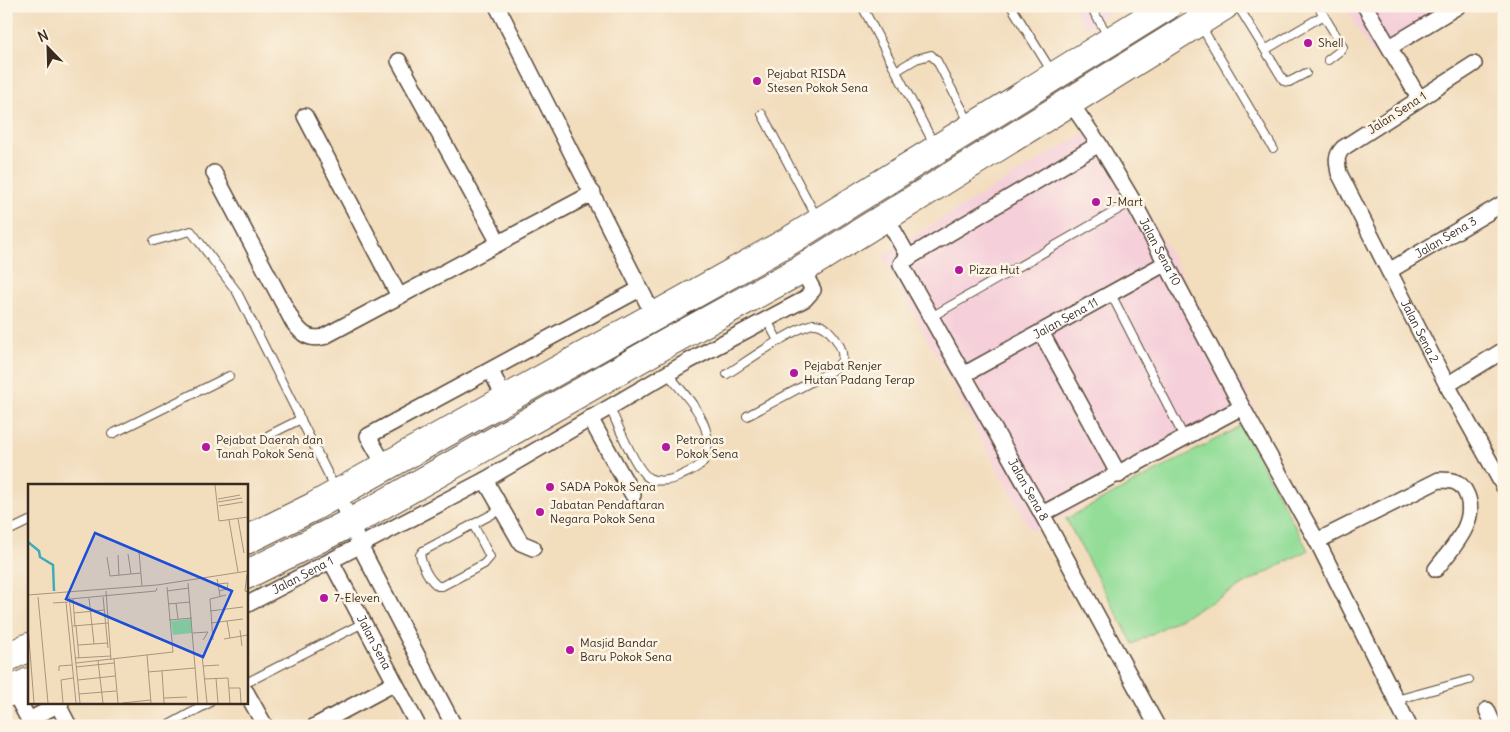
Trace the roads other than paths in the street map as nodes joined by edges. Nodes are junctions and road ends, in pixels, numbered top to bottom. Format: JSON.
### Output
{"nodes":[{"id":1,"x":497,"y":6,"type":"edge"},
{"id":2,"x":862,"y":6,"type":"edge"},
{"id":3,"x":1011,"y":6,"type":"edge"},
{"id":4,"x":1090,"y":6,"type":"edge"},
{"id":5,"x":1167,"y":6,"type":"edge"},
{"id":6,"x":1224,"y":6,"type":"edge"},
{"id":7,"x":1238,"y":6,"type":"edge"},
{"id":8,"x":1318,"y":6,"type":"edge"},
{"id":9,"x":1365,"y":6,"type":"edge"},
{"id":10,"x":1458,"y":6,"type":"edge"},
{"id":11,"x":1324,"y":15,"type":"junction"},
{"id":12,"x":1199,"y":22,"type":"junction"},
{"id":13,"x":1111,"y":41,"type":"junction"},
{"id":14,"x":1390,"y":47,"type":"junction"},
{"id":15,"x":1264,"y":50,"type":"junction"},
{"id":16,"x":1328,"y":60,"type":"dead end"},
{"id":17,"x":398,"y":61,"type":"dead end"},
{"id":18,"x":1474,"y":64,"type":"dead end"},
{"id":19,"x":896,"y":71,"type":"junction"},
{"id":20,"x":1306,"y":73,"type":"dead end"},
{"id":21,"x":1054,"y":76,"type":"junction"},
{"id":22,"x":1419,"y":98,"type":"junction"},
{"id":23,"x":1070,"y":102,"type":"junction"},
{"id":24,"x":762,"y":114,"type":"dead end"},
{"id":25,"x":305,"y":116,"type":"dead end"},
{"id":26,"x":972,"y":128,"type":"junction"},
{"id":27,"x":1100,"y":144,"type":"junction"},
{"id":28,"x":1273,"y":148,"type":"dead end"},
{"id":29,"x":937,"y":150,"type":"junction"},
{"id":30,"x":214,"y":173,"type":"dead end"},
{"id":31,"x":1339,"y":173,"type":"joint"},
{"id":32,"x":593,"y":194,"type":"junction"},
{"id":33,"x":1133,"y":201,"type":"junction"},
{"id":34,"x":1504,"y":203,"type":"edge"},
{"id":35,"x":886,"y":217,"type":"junction"},
{"id":36,"x":820,"y":222,"type":"junction"},
{"id":37,"x":154,"y":241,"type":"dead end"},
{"id":38,"x":499,"y":243,"type":"junction"},
{"id":39,"x":909,"y":258,"type":"junction"},
{"id":40,"x":1166,"y":263,"type":"junction"},
{"id":41,"x":802,"y":269,"type":"junction"},
{"id":42,"x":1389,"y":271,"type":"junction"},
{"id":43,"x":640,"y":289,"type":"junction"},
{"id":44,"x":1111,"y":294,"type":"junction"},
{"id":45,"x":399,"y":296,"type":"junction"},
{"id":46,"x":654,"y":316,"type":"junction"},
{"id":47,"x":931,"y":317,"type":"junction"},
{"id":48,"x":767,"y":320,"type":"junction"},
{"id":49,"x":1040,"y":332,"type":"junction"},
{"id":50,"x":778,"y":341,"type":"junction"},
{"id":51,"x":1504,"y":350,"type":"edge"},
{"id":52,"x":660,"y":362,"type":"junction"},
{"id":53,"x":491,"y":371,"type":"junction"},
{"id":54,"x":727,"y":374,"type":"dead end"},
{"id":55,"x":965,"y":374,"type":"junction"},
{"id":56,"x":229,"y":376,"type":"dead end"},
{"id":57,"x":596,"y":384,"type":"junction"},
{"id":58,"x":1447,"y":385,"type":"junction"},
{"id":59,"x":505,"y":399,"type":"junction"},
{"id":60,"x":1242,"y":407,"type":"junction"},
{"id":61,"x":610,"y":408,"type":"junction"},
{"id":62,"x":747,"y":416,"type":"dead end"},
{"id":63,"x":590,"y":418,"type":"junction"},
{"id":64,"x":301,"y":420,"type":"junction"},
{"id":65,"x":112,"y":434,"type":"dead end"},
{"id":66,"x":268,"y":435,"type":"dead end"},
{"id":67,"x":1185,"y":439,"type":"junction"},
{"id":68,"x":386,"y":466,"type":"junction"},
{"id":69,"x":1119,"y":474,"type":"junction"},
{"id":70,"x":485,"y":480,"type":"junction"},
{"id":71,"x":1504,"y":487,"type":"edge"},
{"id":72,"x":338,"y":493,"type":"junction"},
{"id":73,"x":633,"y":495,"type":"dead end"},
{"id":74,"x":502,"y":509,"type":"junction"},
{"id":75,"x":1042,"y":514,"type":"junction"},
{"id":76,"x":28,"y":521,"type":"edge"},
{"id":77,"x":473,"y":524,"type":"junction"},
{"id":78,"x":6,"y":532,"type":"edge"},
{"id":79,"x":355,"y":534,"type":"junction"},
{"id":80,"x":248,"y":539,"type":"edge"},
{"id":81,"x":1316,"y":541,"type":"junction"},
{"id":82,"x":533,"y":548,"type":"dead end"},
{"id":83,"x":331,"y":561,"type":"junction"},
{"id":84,"x":1436,"y":569,"type":"dead end"},
{"id":85,"x":248,"y":574,"type":"edge"},
{"id":86,"x":248,"y":604,"type":"edge"},
{"id":87,"x":363,"y":623,"type":"junction"},
{"id":88,"x":28,"y":648,"type":"edge"},
{"id":89,"x":6,"y":658,"type":"edge"},
{"id":90,"x":1469,"y":680,"type":"dead end"},
{"id":91,"x":248,"y":682,"type":"edge"},
{"id":92,"x":395,"y":683,"type":"junction"},
{"id":93,"x":16,"y":688,"type":"edge"},
{"id":94,"x":248,"y":696,"type":"edge"},
{"id":95,"x":1396,"y":700,"type":"junction"},
{"id":96,"x":59,"y":704,"type":"edge"},
{"id":97,"x":207,"y":704,"type":"edge"},
{"id":98,"x":1487,"y":710,"type":"dead end"},
{"id":99,"x":31,"y":723,"type":"edge"},
{"id":100,"x":69,"y":726,"type":"edge"},
{"id":101,"x":167,"y":726,"type":"edge"},
{"id":102,"x":265,"y":726,"type":"edge"},
{"id":103,"x":315,"y":726,"type":"edge"},
{"id":104,"x":418,"y":726,"type":"edge"},
{"id":105,"x":454,"y":726,"type":"edge"},
{"id":106,"x":1157,"y":726,"type":"edge"},
{"id":107,"x":1409,"y":726,"type":"edge"},
{"id":108,"x":1494,"y":726,"type":"edge"}],
"edges":[{"from":1,"to":32,"type":"street"},
{"from":2,"to":19,"type":"lane"},
{"from":3,"to":21,"type":"lane"},
{"from":4,"to":13,"type":"lane"},
{"from":5,"to":13,"type":"highway"},
{"from":6,"to":12,"type":"highway"},
{"from":7,"to":15,"type":"lane"},
{"from":8,"to":11,"type":"lane"},
{"from":9,"to":14,"type":"street"},
{"from":10,"to":14,"type":"street"},
{"from":11,"to":15,"type":"lane"},
{"from":11,"to":16,"type":"lane"},
{"from":12,"to":23,"type":"highway"},
{"from":12,"to":28,"type":"lane"},
{"from":13,"to":21,"type":"highway"},
{"from":14,"to":22,"type":"street"},
{"from":15,"to":20,"type":"lane"},
{"from":17,"to":38,"type":"street"},
{"from":18,"to":22,"type":"street","name":"Jalan Sena 1"},
{"from":19,"to":26,"type":"lane"},
{"from":19,"to":29,"type":"lane"},
{"from":21,"to":26,"type":"highway"},
{"from":22,"to":31,"type":"street","name":"Jalan Sena 1"},
{"from":23,"to":27,"type":"street","name":"Jalan Sena 10"},
{"from":23,"to":35,"type":"highway"},
{"from":24,"to":36,"type":"lane"},
{"from":25,"to":45,"type":"street"},
{"from":26,"to":29,"type":"highway"},
{"from":27,"to":33,"type":"street","name":"Jalan Sena 10"},
{"from":27,"to":39,"type":"street"},
{"from":29,"to":36,"type":"highway"},
{"from":30,"to":45,"type":"street"},
{"from":31,"to":42,"type":"street","name":"Jalan Sena 2"},
{"from":32,"to":38,"type":"street"},
{"from":32,"to":43,"type":"street"},
{"from":33,"to":40,"type":"street","name":"Jalan Sena 10"},
{"from":33,"to":47,"type":"lane"},
{"from":34,"to":42,"type":"street","name":"Jalan Sena 3"},
{"from":35,"to":39,"type":"street"},
{"from":35,"to":41,"type":"highway"},
{"from":36,"to":46,"type":"highway"},
{"from":37,"to":64,"type":"lane"},
{"from":38,"to":45,"type":"street"},
{"from":39,"to":47,"type":"street","name":"Jalan Sena 8"},
{"from":40,"to":44,"type":"street","name":"Jalan Sena 11"},
{"from":40,"to":60,"type":"street","name":"Jalan Sena 10"},
{"from":41,"to":48,"type":"street","name":"Jalan Sena 1"},
{"from":41,"to":52,"type":"highway"},
{"from":42,"to":58,"type":"street","name":"Jalan Sena 2"},
{"from":43,"to":46,"type":"street"},
{"from":43,"to":53,"type":"street"},
{"from":44,"to":49,"type":"street","name":"Jalan Sena 11"},
{"from":44,"to":67,"type":"lane"},
{"from":46,"to":59,"type":"highway"},
{"from":47,"to":55,"type":"street","name":"Jalan Sena 8"},
{"from":48,"to":50,"type":"lane"},
{"from":48,"to":52,"type":"street","name":"Jalan Sena 1"},
{"from":49,"to":55,"type":"street","name":"Jalan Sena 11"},
{"from":49,"to":69,"type":"street"},
{"from":50,"to":54,"type":"lane"},
{"from":50,"to":62,"type":"lane"},
{"from":51,"to":58,"type":"street"},
{"from":52,"to":57,"type":"highway"},
{"from":52,"to":61,"type":"street","name":"Jalan Sena 1"},
{"from":52,"to":61,"type":"lane"},
{"from":53,"to":59,"type":"street"},
{"from":53,"to":68,"type":"street"},
{"from":55,"to":75,"type":"street","name":"Jalan Sena 8"},
{"from":56,"to":65,"type":"lane"},
{"from":57,"to":61,"type":"street"},
{"from":57,"to":79,"type":"highway"},
{"from":58,"to":71,"type":"street","name":"Jalan Sena 2"},
{"from":59,"to":68,"type":"highway"},
{"from":60,"to":67,"type":"street"},
{"from":60,"to":81,"type":"street","name":"Jalan Sena 10"},
{"from":61,"to":63,"type":"street","name":"Jalan Sena 1"},
{"from":63,"to":70,"type":"street","name":"Jalan Sena 1"},
{"from":63,"to":73,"type":"street"},
{"from":64,"to":66,"type":"lane"},
{"from":64,"to":72,"type":"lane"},
{"from":67,"to":69,"type":"street"},
{"from":68,"to":72,"type":"highway"},
{"from":69,"to":75,"type":"street"},
{"from":70,"to":74,"type":"street"},
{"from":70,"to":79,"type":"street","name":"Jalan Sena 1"},
{"from":72,"to":79,"type":"street"},
{"from":72,"to":80,"type":"highway"},
{"from":74,"to":77,"type":"lane"},
{"from":74,"to":82,"type":"street"},
{"from":75,"to":106,"type":"street","name":"Jalan Sena 8"},
{"from":76,"to":78,"type":"lane"},
{"from":77,"to":77,"type":"lane"},
{"from":79,"to":83,"type":"street","name":"Jalan Sena 1"},
{"from":79,"to":85,"type":"highway"},
{"from":79,"to":105,"type":"street"},
{"from":81,"to":84,"type":"street"},
{"from":81,"to":95,"type":"street","name":"Jalan Sena 10"},
{"from":83,"to":86,"type":"street","name":"Jalan Sena 1"},
{"from":83,"to":87,"type":"street","name":"Jalan Sena"},
{"from":87,"to":91,"type":"lane"},
{"from":87,"to":92,"type":"street","name":"Jalan Sena"},
{"from":88,"to":89,"type":"highway"},
{"from":90,"to":95,"type":"lane"},
{"from":92,"to":103,"type":"street"},
{"from":92,"to":104,"type":"street","name":"Jalan Sena"},
{"from":93,"to":99,"type":"street"},
{"from":94,"to":102,"type":"street"},
{"from":95,"to":107,"type":"street","name":"Jalan Sena 10"},
{"from":96,"to":99,"type":"street"},
{"from":96,"to":100,"type":"street"},
{"from":97,"to":101,"type":"lane"},
{"from":98,"to":108,"type":"street"}]}
